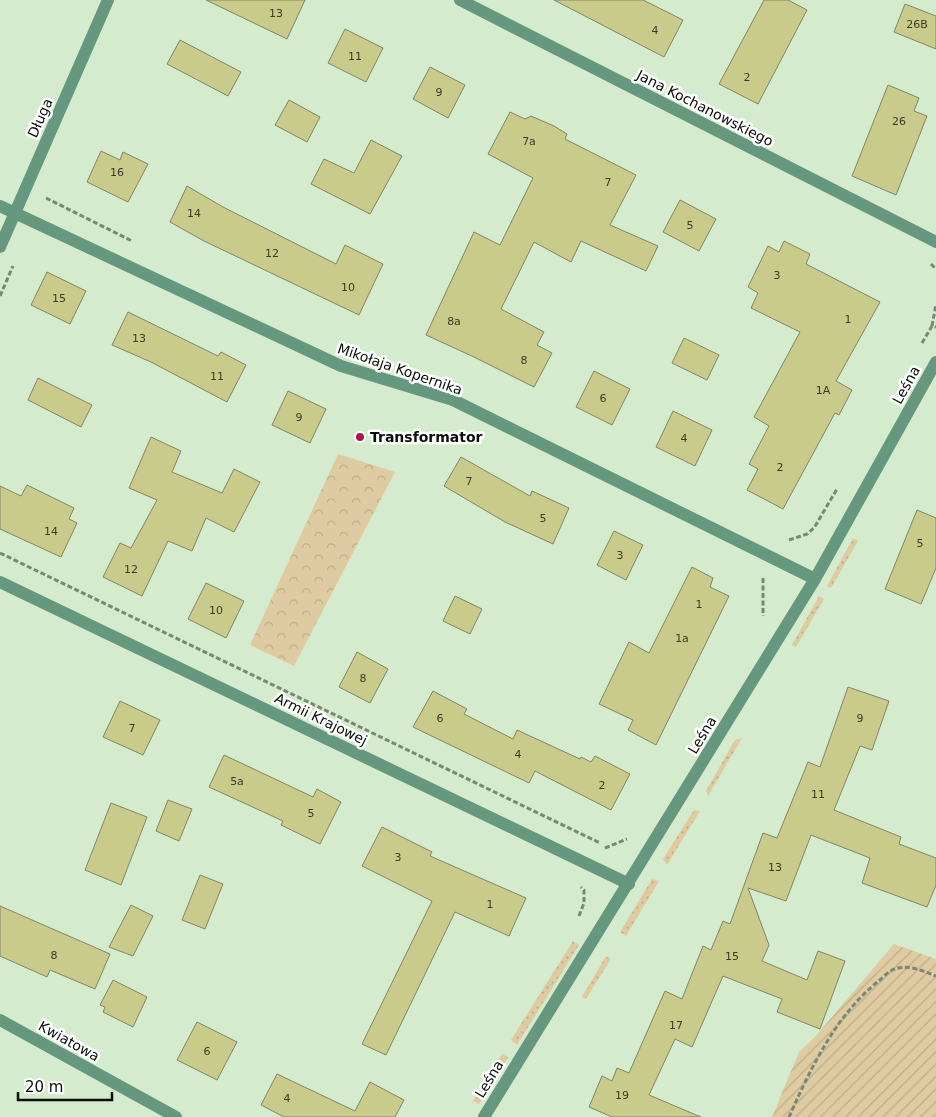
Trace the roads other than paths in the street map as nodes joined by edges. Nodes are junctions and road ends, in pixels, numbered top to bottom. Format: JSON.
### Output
{"nodes":[{"id":1,"x":108,"y":0,"type":"edge"},
{"id":2,"x":460,"y":0,"type":"edge"},
{"id":3,"x":0,"y":206,"type":"edge"},
{"id":4,"x":15,"y":212,"type":"junction"},
{"id":5,"x":936,"y":242,"type":"edge"},
{"id":6,"x":0,"y":248,"type":"edge"},
{"id":7,"x":936,"y":362,"type":"edge"},
{"id":8,"x":815,"y":579,"type":"junction"},
{"id":9,"x":0,"y":582,"type":"edge"},
{"id":10,"x":629,"y":884,"type":"junction"},
{"id":11,"x":0,"y":1020,"type":"edge"},
{"id":12,"x":176,"y":1117,"type":"edge"},
{"id":13,"x":484,"y":1117,"type":"edge"}],
"edges":[{"from":1,"to":4,"type":"street","name":"Długa"},
{"from":2,"to":5,"type":"street","name":"Jana Kochanowskiego"},
{"from":3,"to":4,"type":"street","name":"Mikołaja Kopernika"},
{"from":4,"to":6,"type":"street","name":"Długa"},
{"from":4,"to":8,"type":"street","name":"Mikołaja Kopernika"},
{"from":7,"to":8,"type":"street","name":"Leśna"},
{"from":8,"to":10,"type":"street","name":"Leśna"},
{"from":9,"to":10,"type":"street","name":"Armii Krajowej"},
{"from":10,"to":13,"type":"street","name":"Leśna"},
{"from":11,"to":12,"type":"street","name":"Kwiatowa"}]}
